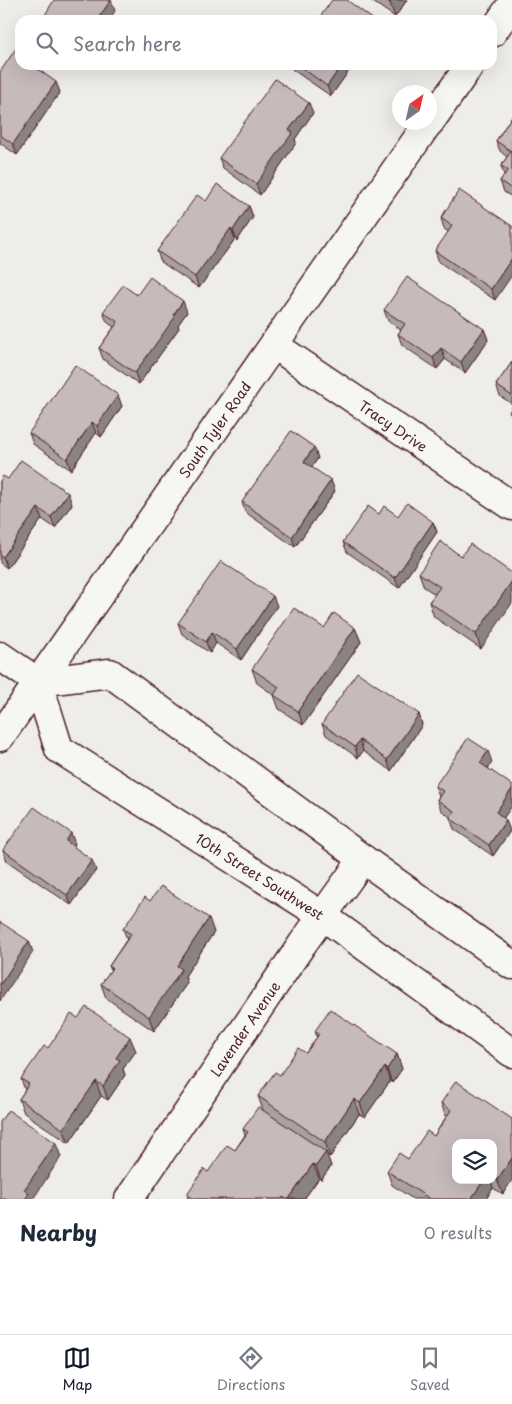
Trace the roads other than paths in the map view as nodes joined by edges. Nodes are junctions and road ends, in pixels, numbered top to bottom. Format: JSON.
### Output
{"nodes":[{"id":1,"x":512,"y":4,"type":"edge"},
{"id":2,"x":497,"y":26,"type":"edge"},
{"id":3,"x":466,"y":70,"type":"edge"},
{"id":4,"x":437,"y":111,"type":"edge"},
{"id":5,"x":423,"y":130,"type":"edge"},
{"id":6,"x":274,"y":344,"type":"junction"},
{"id":7,"x":512,"y":506,"type":"edge"},
{"id":8,"x":0,"y":656,"type":"edge"},
{"id":9,"x":38,"y":682,"type":"junction"},
{"id":10,"x":0,"y":737,"type":"edge"},
{"id":11,"x":364,"y":858,"type":"junction"},
{"id":12,"x":323,"y":916,"type":"junction"},
{"id":13,"x":512,"y":965,"type":"edge"},
{"id":14,"x":512,"y":1053,"type":"edge"},
{"id":15,"x":129,"y":1199,"type":"edge"}],
"edges":[{"from":1,"to":2,"type":"street"},
{"from":3,"to":4,"type":"street","name":"South Tyler Road"},
{"from":5,"to":6,"type":"street","name":"South Tyler Road"},
{"from":6,"to":7,"type":"street","name":"Tracy Drive"},
{"from":6,"to":9,"type":"street","name":"South Tyler Road"},
{"from":8,"to":9,"type":"street"},
{"from":9,"to":10,"type":"street","name":"South Tyler Road"},
{"from":9,"to":11,"type":"street"},
{"from":9,"to":12,"type":"street","name":"10th Street Southwest"},
{"from":11,"to":12,"type":"street","name":"Lavender Avenue"},
{"from":11,"to":13,"type":"street"},
{"from":12,"to":14,"type":"street","name":"10th Street Southwest"},
{"from":12,"to":15,"type":"street","name":"Lavender Avenue"}]}
